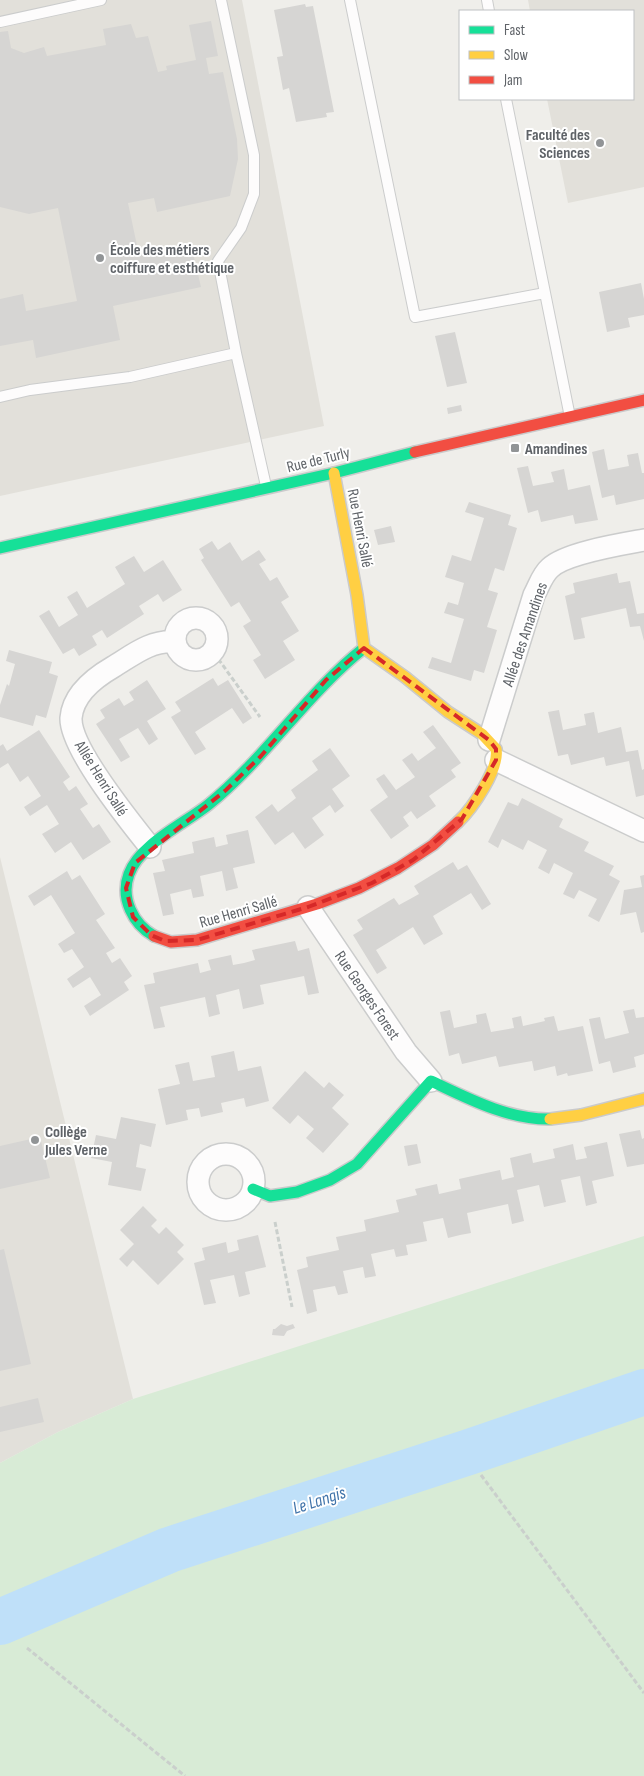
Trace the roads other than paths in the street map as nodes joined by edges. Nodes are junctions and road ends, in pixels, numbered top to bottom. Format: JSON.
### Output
{"nodes":[{"id":1,"x":101,"y":0,"type":"edge"},
{"id":2,"x":220,"y":0,"type":"edge"},
{"id":3,"x":350,"y":0,"type":"edge"},
{"id":4,"x":90,"y":1,"type":"edge"},
{"id":5,"x":0,"y":22,"type":"edge"},
{"id":6,"x":506,"y":100,"type":"edge"},
{"id":7,"x":545,"y":293,"type":"junction"},
{"id":8,"x":236,"y":353,"type":"junction"},
{"id":9,"x":0,"y":397,"type":"edge"},
{"id":10,"x":644,"y":400,"type":"edge"},
{"id":11,"x":570,"y":417,"type":"junction"},
{"id":12,"x":334,"y":474,"type":"junction"},
{"id":13,"x":267,"y":489,"type":"junction"},
{"id":14,"x":644,"y":540,"type":"edge"},
{"id":15,"x":0,"y":548,"type":"edge"},
{"id":16,"x":175,"y":642,"type":"junction"},
{"id":17,"x":364,"y":648,"type":"junction"},
{"id":18,"x":489,"y":740,"type":"junction"},
{"id":19,"x":496,"y":760,"type":"junction"},
{"id":20,"x":644,"y":831,"type":"edge"},
{"id":21,"x":150,"y":847,"type":"junction"},
{"id":22,"x":308,"y":907,"type":"junction"},
{"id":23,"x":431,"y":1081,"type":"junction"},
{"id":24,"x":644,"y":1099,"type":"edge"},
{"id":25,"x":261,"y":1193,"type":"road end"}],
"edges":[{"from":1,"to":4,"type":"lane"},
{"from":2,"to":8,"type":"lane"},
{"from":3,"to":7,"type":"lane"},
{"from":4,"to":5,"type":"lane"},
{"from":6,"to":7,"type":"lane"},
{"from":7,"to":11,"type":"lane"},
{"from":8,"to":9,"type":"lane"},
{"from":8,"to":13,"type":"lane"},
{"from":10,"to":11,"type":"street","name":"Rue de Turly"},
{"from":11,"to":12,"type":"street","name":"Rue de Turly"},
{"from":12,"to":13,"type":"street","name":"Rue de Turly"},
{"from":12,"to":17,"type":"street","name":"Rue Henri Sallé"},
{"from":13,"to":15,"type":"street","name":"Rue de Turly"},
{"from":14,"to":18,"type":"street","name":"Allée des Amandines"},
{"from":16,"to":16,"type":"street"},
{"from":16,"to":21,"type":"street","name":"Allée Henri Sallé"},
{"from":17,"to":18,"type":"street"},
{"from":17,"to":21,"type":"street","name":"Rue Henri Sallé"},
{"from":18,"to":19,"type":"street"},
{"from":19,"to":20,"type":"street"},
{"from":19,"to":22,"type":"street","name":"Rue Henri Sallé"},
{"from":21,"to":22,"type":"street","name":"Rue Henri Sallé"},
{"from":22,"to":23,"type":"street","name":"Rue Georges Forest"},
{"from":23,"to":24,"type":"street","name":"Rue Georges Forest"},
{"from":23,"to":25,"type":"street"}]}
